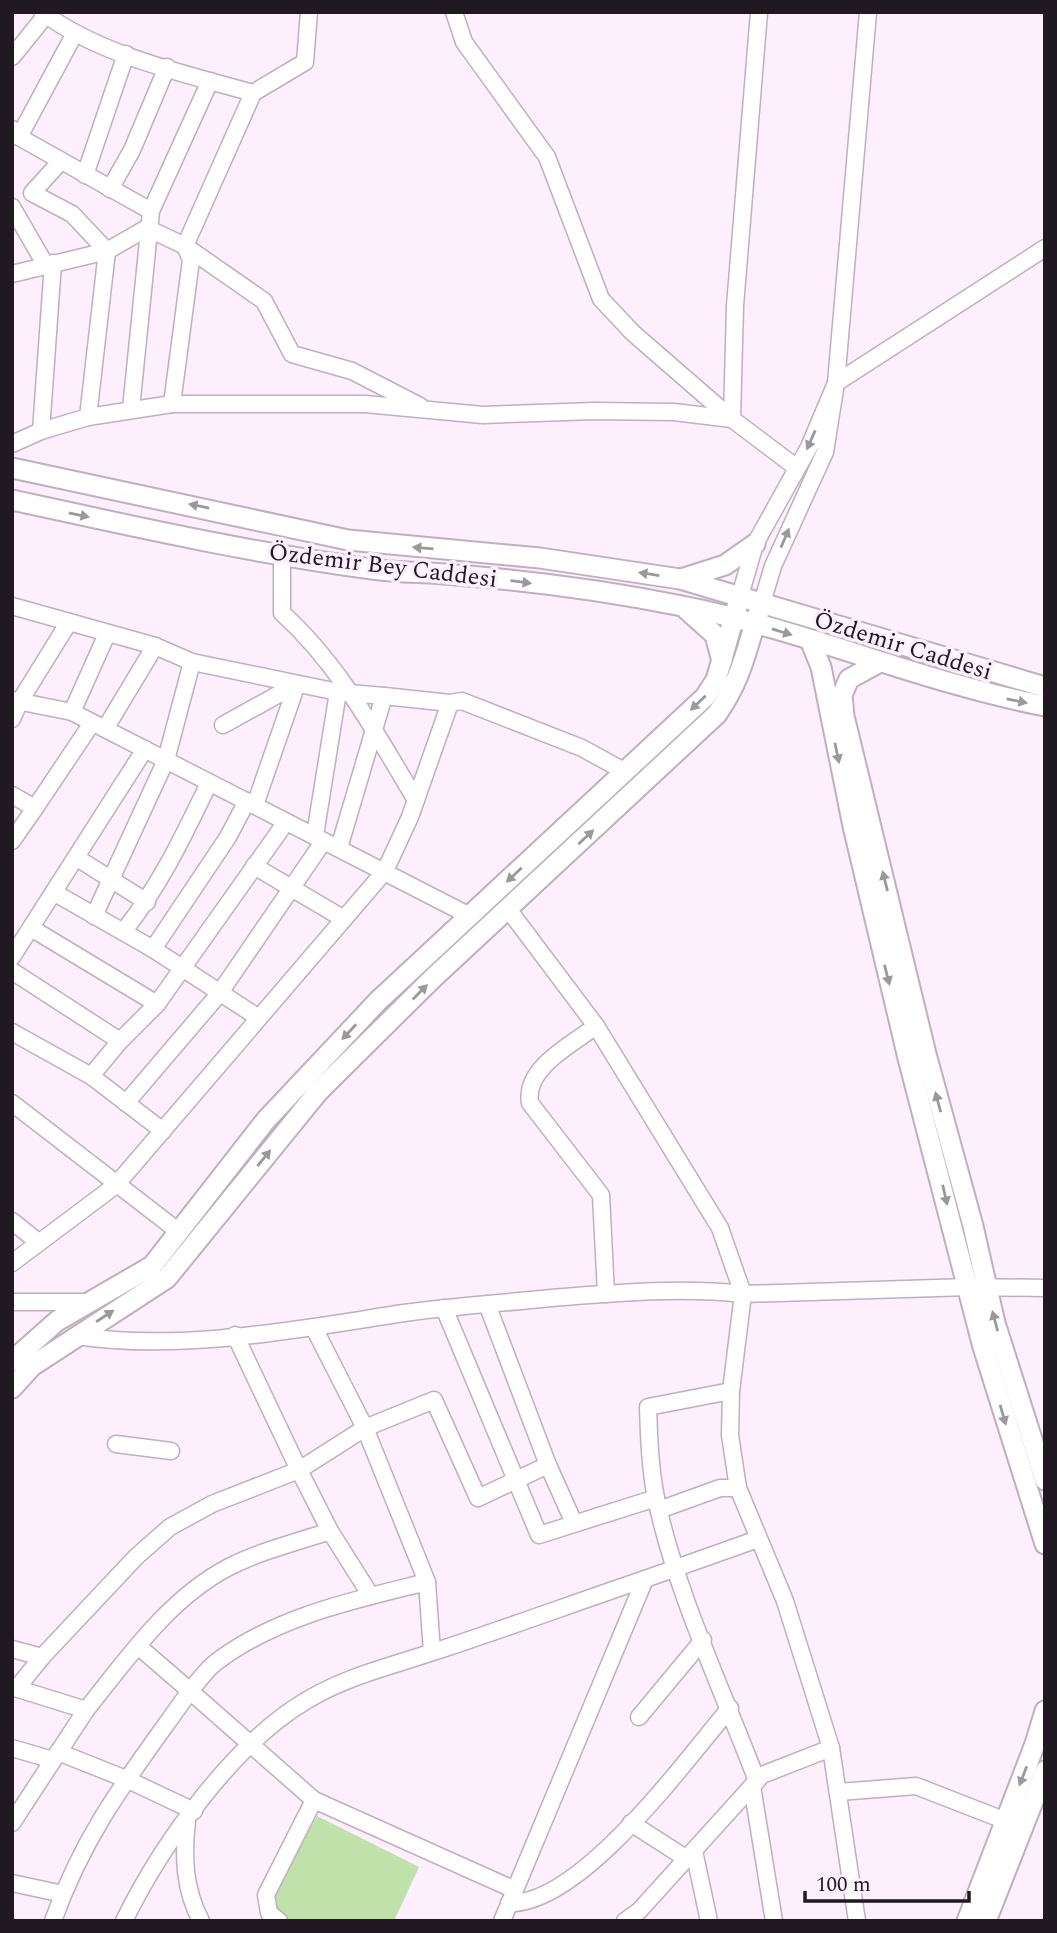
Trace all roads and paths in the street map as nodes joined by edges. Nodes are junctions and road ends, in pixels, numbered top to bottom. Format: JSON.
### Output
{"nodes":[{"id":1,"x":309,"y":12,"type":"edge"},
{"id":2,"x":454,"y":12,"type":"edge"},
{"id":3,"x":759,"y":12,"type":"edge"},
{"id":4,"x":868,"y":12,"type":"edge"},
{"id":5,"x":44,"y":14,"type":"edge"},
{"id":6,"x":69,"y":24,"type":"edge"},
{"id":7,"x":125,"y":54,"type":"junction"},
{"id":8,"x":12,"y":57,"type":"edge"},
{"id":9,"x":167,"y":67,"type":"junction"},
{"id":10,"x":210,"y":81,"type":"junction"},
{"id":11,"x":253,"y":93,"type":"junction"},
{"id":12,"x":16,"y":133,"type":"edge"},
{"id":13,"x":61,"y":161,"type":"junction"},
{"id":14,"x":85,"y":175,"type":"junction"},
{"id":15,"x":110,"y":189,"type":"junction"},
{"id":16,"x":12,"y":207,"type":"edge"},
{"id":17,"x":150,"y":211,"type":"junction"},
{"id":18,"x":147,"y":229,"type":"junction"},
{"id":19,"x":185,"y":246,"type":"junction"},
{"id":20,"x":1045,"y":248,"type":"edge"},
{"id":21,"x":107,"y":251,"type":"junction"},
{"id":22,"x":49,"y":263,"type":"junction"},
{"id":23,"x":12,"y":274,"type":"edge"},
{"id":24,"x":836,"y":383,"type":"junction"},
{"id":25,"x":172,"y":404,"type":"junction"},
{"id":26,"x":131,"y":409,"type":"junction"},
{"id":27,"x":429,"y":410,"type":"junction"},
{"id":28,"x":88,"y":417,"type":"junction"},
{"id":29,"x":732,"y":419,"type":"junction"},
{"id":30,"x":41,"y":431,"type":"junction"},
{"id":31,"x":12,"y":444,"type":"edge"},
{"id":32,"x":12,"y":468,"type":"edge"},
{"id":33,"x":797,"y":468,"type":"junction"},
{"id":34,"x":12,"y":500,"type":"edge"},
{"id":35,"x":755,"y":544,"type":"junction"},
{"id":36,"x":282,"y":555,"type":"junction"},
{"id":37,"x":681,"y":579,"type":"junction"},
{"id":38,"x":740,"y":596,"type":"junction"},
{"id":39,"x":762,"y":603,"type":"junction"},
{"id":40,"x":12,"y":606,"type":"edge"},
{"id":41,"x":680,"y":606,"type":"junction"},
{"id":42,"x":735,"y":617,"type":"junction"},
{"id":43,"x":69,"y":622,"type":"junction"},
{"id":44,"x":755,"y":622,"type":"junction"},
{"id":45,"x":107,"y":634,"type":"junction"},
{"id":46,"x":810,"y":640,"type":"junction"},
{"id":47,"x":155,"y":646,"type":"junction"},
{"id":48,"x":722,"y":661,"type":"junction"},
{"id":49,"x":192,"y":662,"type":"junction"},
{"id":50,"x":880,"y":662,"type":"junction"},
{"id":51,"x":297,"y":684,"type":"junction"},
{"id":52,"x":1045,"y":687,"type":"edge"},
{"id":53,"x":344,"y":692,"type":"junction"},
{"id":54,"x":384,"y":696,"type":"junction"},
{"id":55,"x":16,"y":700,"type":"edge"},
{"id":56,"x":450,"y":703,"type":"junction"},
{"id":57,"x":1045,"y":706,"type":"edge"},
{"id":58,"x":72,"y":712,"type":"junction"},
{"id":59,"x":12,"y":719,"type":"edge"},
{"id":60,"x":223,"y":725,"type":"dead end"},
{"id":61,"x":99,"y":726,"type":"junction"},
{"id":62,"x":374,"y":730,"type":"junction"},
{"id":63,"x":145,"y":749,"type":"junction"},
{"id":64,"x":166,"y":760,"type":"junction"},
{"id":65,"x":624,"y":771,"type":"junction"},
{"id":66,"x":209,"y":783,"type":"junction"},
{"id":67,"x":12,"y":795,"type":"edge"},
{"id":68,"x":416,"y":800,"type":"junction"},
{"id":69,"x":251,"y":803,"type":"junction"},
{"id":70,"x":35,"y":808,"type":"junction"},
{"id":71,"x":286,"y":822,"type":"junction"},
{"id":72,"x":12,"y":841,"type":"edge"},
{"id":73,"x":326,"y":842,"type":"junction"},
{"id":74,"x":77,"y":858,"type":"junction"},
{"id":75,"x":254,"y":866,"type":"junction"},
{"id":76,"x":385,"y":872,"type":"junction"},
{"id":77,"x":112,"y":880,"type":"junction"},
{"id":78,"x":291,"y":886,"type":"junction"},
{"id":79,"x":55,"y":893,"type":"junction"},
{"id":80,"x":147,"y":902,"type":"junction"},
{"id":81,"x":508,"y":909,"type":"junction"},
{"id":82,"x":94,"y":916,"type":"junction"},
{"id":83,"x":470,"y":916,"type":"junction"},
{"id":84,"x":344,"y":919,"type":"junction"},
{"id":85,"x":31,"y":928,"type":"junction"},
{"id":86,"x":124,"y":932,"type":"junction"},
{"id":87,"x":153,"y":949,"type":"junction"},
{"id":88,"x":12,"y":957,"type":"edge"},
{"id":89,"x":12,"y":971,"type":"edge"},
{"id":90,"x":183,"y":971,"type":"junction"},
{"id":91,"x":219,"y":994,"type":"junction"},
{"id":92,"x":158,"y":1004,"type":"junction"},
{"id":93,"x":259,"y":1018,"type":"junction"},
{"id":94,"x":596,"y":1026,"type":"junction"},
{"id":95,"x":12,"y":1032,"type":"edge"},
{"id":96,"x":120,"y":1041,"type":"junction"},
{"id":97,"x":91,"y":1076,"type":"junction"},
{"id":98,"x":126,"y":1103,"type":"junction"},
{"id":99,"x":13,"y":1105,"type":"edge"},
{"id":100,"x":163,"y":1131,"type":"junction"},
{"id":101,"x":116,"y":1185,"type":"junction"},
{"id":102,"x":12,"y":1220,"type":"edge"},
{"id":103,"x":178,"y":1231,"type":"junction"},
{"id":104,"x":38,"y":1242,"type":"junction"},
{"id":105,"x":12,"y":1263,"type":"edge"},
{"id":106,"x":977,"y":1287,"type":"junction"},
{"id":107,"x":1045,"y":1288,"type":"edge"},
{"id":108,"x":607,"y":1294,"type":"junction"},
{"id":109,"x":743,"y":1294,"type":"junction"},
{"id":110,"x":12,"y":1302,"type":"edge"},
{"id":111,"x":89,"y":1302,"type":"junction"},
{"id":112,"x":487,"y":1304,"type":"junction"},
{"id":113,"x":444,"y":1308,"type":"junction"},
{"id":114,"x":314,"y":1328,"type":"junction"},
{"id":115,"x":236,"y":1335,"type":"junction"},
{"id":116,"x":76,"y":1336,"type":"junction"},
{"id":117,"x":12,"y":1361,"type":"edge"},
{"id":118,"x":12,"y":1388,"type":"edge"},
{"id":119,"x":731,"y":1391,"type":"junction"},
{"id":120,"x":365,"y":1428,"type":"junction"},
{"id":121,"x":116,"y":1444,"type":"dead end"},
{"id":122,"x":171,"y":1451,"type":"dead end"},
{"id":123,"x":548,"y":1465,"type":"junction"},
{"id":124,"x":299,"y":1469,"type":"junction"},
{"id":125,"x":516,"y":1480,"type":"junction"},
{"id":126,"x":1045,"y":1480,"type":"edge"},
{"id":127,"x":738,"y":1488,"type":"junction"},
{"id":128,"x":658,"y":1504,"type":"junction"},
{"id":129,"x":574,"y":1523,"type":"junction"},
{"id":130,"x":330,"y":1531,"type":"junction"},
{"id":131,"x":758,"y":1539,"type":"junction"},
{"id":132,"x":1045,"y":1544,"type":"edge"},
{"id":133,"x":676,"y":1568,"type":"junction"},
{"id":134,"x":645,"y":1579,"type":"junction"},
{"id":135,"x":427,"y":1582,"type":"junction"},
{"id":136,"x":371,"y":1596,"type":"junction"},
{"id":137,"x":703,"y":1640,"type":"junction"},
{"id":138,"x":138,"y":1646,"type":"junction"},
{"id":139,"x":12,"y":1649,"type":"edge"},
{"id":140,"x":432,"y":1652,"type":"junction"},
{"id":141,"x":42,"y":1657,"type":"junction"},
{"id":142,"x":14,"y":1688,"type":"edge"},
{"id":143,"x":190,"y":1691,"type":"junction"},
{"id":144,"x":730,"y":1709,"type":"junction"},
{"id":145,"x":86,"y":1710,"type":"junction"},
{"id":146,"x":1045,"y":1711,"type":"edge"},
{"id":147,"x":639,"y":1717,"type":"dead end"},
{"id":148,"x":251,"y":1743,"type":"junction"},
{"id":149,"x":12,"y":1748,"type":"edge"},
{"id":150,"x":831,"y":1748,"type":"junction"},
{"id":151,"x":55,"y":1756,"type":"junction"},
{"id":152,"x":1045,"y":1771,"type":"edge"},
{"id":153,"x":126,"y":1779,"type":"junction"},
{"id":154,"x":754,"y":1784,"type":"junction"},
{"id":155,"x":839,"y":1792,"type":"junction"},
{"id":156,"x":314,"y":1800,"type":"junction"},
{"id":157,"x":191,"y":1815,"type":"junction"},
{"id":158,"x":1006,"y":1821,"type":"junction"},
{"id":159,"x":12,"y":1823,"type":"edge"},
{"id":160,"x":631,"y":1823,"type":"junction"},
{"id":161,"x":690,"y":1855,"type":"junction"},
{"id":162,"x":12,"y":1883,"type":"edge"},
{"id":163,"x":63,"y":1894,"type":"junction"},
{"id":164,"x":512,"y":1896,"type":"junction"},
{"id":165,"x":53,"y":1921,"type":"edge"},
{"id":166,"x":124,"y":1921,"type":"edge"},
{"id":167,"x":201,"y":1921,"type":"edge"},
{"id":168,"x":279,"y":1921,"type":"edge"},
{"id":169,"x":502,"y":1921,"type":"edge"},
{"id":170,"x":625,"y":1921,"type":"edge"},
{"id":171,"x":709,"y":1921,"type":"edge"},
{"id":172,"x":774,"y":1921,"type":"edge"},
{"id":173,"x":857,"y":1921,"type":"edge"},
{"id":174,"x":967,"y":1921,"type":"edge"},
{"id":175,"x":986,"y":1921,"type":"edge"}],
"edges":[{"from":1,"to":11,"type":"street"},
{"from":2,"to":29,"type":"street"},
{"from":3,"to":29,"type":"street"},
{"from":4,"to":24,"type":"street"},
{"from":5,"to":6,"type":"street"},
{"from":5,"to":8,"type":"street"},
{"from":6,"to":7,"type":"street"},
{"from":6,"to":12,"type":"street"},
{"from":7,"to":9,"type":"street"},
{"from":7,"to":14,"type":"street"},
{"from":9,"to":10,"type":"street"},
{"from":9,"to":15,"type":"street"},
{"from":10,"to":11,"type":"street"},
{"from":10,"to":17,"type":"street"},
{"from":11,"to":19,"type":"street"},
{"from":12,"to":13,"type":"street"},
{"from":13,"to":14,"type":"street"},
{"from":13,"to":21,"type":"street"},
{"from":14,"to":15,"type":"street"},
{"from":15,"to":17,"type":"street"},
{"from":16,"to":22,"type":"street"},
{"from":17,"to":18,"type":"street"},
{"from":18,"to":19,"type":"street"},
{"from":18,"to":21,"type":"street"},
{"from":18,"to":26,"type":"street"},
{"from":19,"to":25,"type":"street"},
{"from":19,"to":27,"type":"street"},
{"from":20,"to":24,"type":"street"},
{"from":21,"to":22,"type":"street"},
{"from":21,"to":28,"type":"street"},
{"from":22,"to":23,"type":"street"},
{"from":22,"to":30,"type":"street"},
{"from":24,"to":33,"type":"street","one_way":true},
{"from":39,"to":24,"type":"street","one_way":true},
{"from":25,"to":26,"type":"street"},
{"from":25,"to":27,"type":"street"},
{"from":26,"to":28,"type":"street"},
{"from":27,"to":29,"type":"street"},
{"from":28,"to":30,"type":"street"},
{"from":29,"to":33,"type":"street"},
{"from":30,"to":31,"type":"street"},
{"from":37,"to":32,"type":"main road","name":"Özdemir Caddesi","one_way":true},
{"from":33,"to":35,"type":"street"},
{"from":34,"to":36,"type":"main road","name":"Özdemir Bey Caddesi","one_way":true},
{"from":35,"to":37,"type":"main road"},
{"from":35,"to":38,"type":"street"},
{"from":36,"to":41,"type":"main road","name":"Özdemir Bey Caddesi","one_way":true},
{"from":36,"to":53,"type":"street"},
{"from":37,"to":38,"type":"main road","name":"Özdemir Caddesi"},
{"from":38,"to":39,"type":"main road","name":"Özdemir Caddesi"},
{"from":38,"to":42,"type":"main road"},
{"from":39,"to":44,"type":"main road"},
{"from":39,"to":52,"type":"main road","name":"Özdemir Caddesi"},
{"from":40,"to":43,"type":"street"},
{"from":41,"to":42,"type":"main road","name":"Özdemir Bey Caddesi"},
{"from":41,"to":48,"type":"main road"},
{"from":42,"to":44,"type":"main road","name":"Özdemir Bey Caddesi"},
{"from":42,"to":48,"type":"main road"},
{"from":43,"to":45,"type":"street"},
{"from":43,"to":55,"type":"street"},
{"from":44,"to":46,"type":"main road","name":"Özdemir Caddesi","one_way":true},
{"from":81,"to":44,"type":"main road","one_way":true},
{"from":45,"to":47,"type":"street"},
{"from":45,"to":58,"type":"street"},
{"from":46,"to":50,"type":"main road","name":"Özdemir Caddesi"},
{"from":46,"to":106,"type":"main road","one_way":true},
{"from":47,"to":49,"type":"street"},
{"from":47,"to":61,"type":"street"},
{"from":48,"to":65,"type":"main road","one_way":true},
{"from":49,"to":51,"type":"street"},
{"from":49,"to":64,"type":"street"},
{"from":50,"to":57,"type":"main road","name":"Özdemir Caddesi","one_way":true},
{"from":106,"to":50,"type":"main road","one_way":true},
{"from":51,"to":53,"type":"street"},
{"from":51,"to":60,"type":"street"},
{"from":51,"to":69,"type":"street"},
{"from":53,"to":54,"type":"street"},
{"from":53,"to":62,"type":"street"},
{"from":53,"to":73,"type":"street"},
{"from":54,"to":56,"type":"street"},
{"from":54,"to":62,"type":"street"},
{"from":55,"to":58,"type":"street"},
{"from":55,"to":59,"type":"street"},
{"from":56,"to":65,"type":"street"},
{"from":56,"to":68,"type":"street"},
{"from":58,"to":61,"type":"street"},
{"from":61,"to":63,"type":"street"},
{"from":61,"to":70,"type":"street"},
{"from":62,"to":68,"type":"street"},
{"from":62,"to":73,"type":"street"},
{"from":63,"to":64,"type":"street"},
{"from":63,"to":74,"type":"street"},
{"from":64,"to":66,"type":"street"},
{"from":64,"to":77,"type":"street"},
{"from":65,"to":83,"type":"main road","one_way":true},
{"from":66,"to":69,"type":"street"},
{"from":66,"to":80,"type":"street"},
{"from":67,"to":70,"type":"street"},
{"from":68,"to":76,"type":"street"},
{"from":69,"to":71,"type":"street"},
{"from":69,"to":87,"type":"street"},
{"from":70,"to":72,"type":"street"},
{"from":71,"to":73,"type":"street"},
{"from":71,"to":75,"type":"street"},
{"from":73,"to":76,"type":"street"},
{"from":73,"to":78,"type":"street"},
{"from":74,"to":77,"type":"street"},
{"from":74,"to":79,"type":"street"},
{"from":75,"to":78,"type":"street"},
{"from":75,"to":90,"type":"street"},
{"from":76,"to":83,"type":"street"},
{"from":76,"to":84,"type":"street"},
{"from":77,"to":80,"type":"street"},
{"from":77,"to":82,"type":"street"},
{"from":78,"to":84,"type":"street"},
{"from":78,"to":91,"type":"street"},
{"from":79,"to":82,"type":"street"},
{"from":79,"to":85,"type":"street"},
{"from":80,"to":86,"type":"street"},
{"from":81,"to":94,"type":"street"},
{"from":116,"to":81,"type":"main road","one_way":true},
{"from":82,"to":86,"type":"street"},
{"from":83,"to":103,"type":"main road","one_way":true},
{"from":84,"to":93,"type":"street"},
{"from":85,"to":88,"type":"street"},
{"from":85,"to":92,"type":"street"},
{"from":86,"to":87,"type":"street"},
{"from":87,"to":90,"type":"street"},
{"from":89,"to":96,"type":"street"},
{"from":90,"to":91,"type":"street"},
{"from":90,"to":92,"type":"street"},
{"from":91,"to":93,"type":"street"},
{"from":91,"to":98,"type":"street"},
{"from":92,"to":96,"type":"street"},
{"from":93,"to":100,"type":"street"},
{"from":94,"to":108,"type":"street"},
{"from":94,"to":109,"type":"street"},
{"from":95,"to":97,"type":"street"},
{"from":96,"to":97,"type":"street"},
{"from":97,"to":98,"type":"street"},
{"from":98,"to":100,"type":"street"},
{"from":99,"to":101,"type":"street"},
{"from":100,"to":101,"type":"street"},
{"from":101,"to":103,"type":"street"},
{"from":101,"to":104,"type":"street"},
{"from":102,"to":104,"type":"street"},
{"from":103,"to":111,"type":"main road"},
{"from":104,"to":105,"type":"street"},
{"from":106,"to":107,"type":"street"},
{"from":106,"to":109,"type":"street"},
{"from":126,"to":106,"type":"main road","one_way":true},
{"from":106,"to":132,"type":"main road","one_way":true},
{"from":108,"to":109,"type":"street"},
{"from":108,"to":112,"type":"street"},
{"from":109,"to":119,"type":"street"},
{"from":110,"to":111,"type":"street"},
{"from":111,"to":117,"type":"main road"},
{"from":112,"to":113,"type":"street"},
{"from":112,"to":123,"type":"street"},
{"from":113,"to":114,"type":"street"},
{"from":113,"to":125,"type":"street"},
{"from":114,"to":115,"type":"street"},
{"from":114,"to":120,"type":"street"},
{"from":115,"to":116,"type":"street"},
{"from":115,"to":124,"type":"street"},
{"from":116,"to":118,"type":"main road"},
{"from":119,"to":127,"type":"street"},
{"from":119,"to":128,"type":"street"},
{"from":120,"to":124,"type":"street"},
{"from":120,"to":125,"type":"street"},
{"from":120,"to":135,"type":"street"},
{"from":121,"to":122,"type":"street"},
{"from":123,"to":125,"type":"street"},
{"from":123,"to":129,"type":"street"},
{"from":124,"to":130,"type":"street"},
{"from":124,"to":141,"type":"street"},
{"from":125,"to":129,"type":"street"},
{"from":127,"to":128,"type":"street"},
{"from":127,"to":131,"type":"street"},
{"from":128,"to":129,"type":"street"},
{"from":128,"to":133,"type":"street"},
{"from":130,"to":136,"type":"street"},
{"from":130,"to":138,"type":"street"},
{"from":131,"to":133,"type":"street"},
{"from":131,"to":150,"type":"street"},
{"from":133,"to":134,"type":"street"},
{"from":133,"to":137,"type":"street"},
{"from":134,"to":140,"type":"street"},
{"from":134,"to":164,"type":"street"},
{"from":135,"to":136,"type":"street"},
{"from":135,"to":140,"type":"street"},
{"from":136,"to":143,"type":"street"},
{"from":137,"to":144,"type":"street"},
{"from":137,"to":147,"type":"street"},
{"from":138,"to":143,"type":"street"},
{"from":138,"to":145,"type":"street"},
{"from":139,"to":141,"type":"street"},
{"from":140,"to":148,"type":"street"},
{"from":141,"to":142,"type":"street"},
{"from":142,"to":145,"type":"street"},
{"from":143,"to":148,"type":"street"},
{"from":143,"to":153,"type":"street"},
{"from":144,"to":154,"type":"street"},
{"from":144,"to":160,"type":"street"},
{"from":145,"to":151,"type":"street"},
{"from":146,"to":158,"type":"main road","one_way":true},
{"from":148,"to":156,"type":"street"},
{"from":148,"to":157,"type":"street"},
{"from":149,"to":151,"type":"street"},
{"from":150,"to":154,"type":"street"},
{"from":150,"to":155,"type":"street"},
{"from":151,"to":153,"type":"street"},
{"from":151,"to":159,"type":"street"},
{"from":152,"to":175,"type":"main road"},
{"from":153,"to":157,"type":"street"},
{"from":153,"to":163,"type":"street"},
{"from":154,"to":161,"type":"street"},
{"from":154,"to":172,"type":"street"},
{"from":155,"to":158,"type":"street"},
{"from":155,"to":173,"type":"street"},
{"from":156,"to":164,"type":"street"},
{"from":156,"to":168,"type":"street"},
{"from":157,"to":166,"type":"street"},
{"from":157,"to":167,"type":"street"},
{"from":158,"to":174,"type":"main road"},
{"from":160,"to":161,"type":"street"},
{"from":160,"to":164,"type":"street"},
{"from":161,"to":170,"type":"street"},
{"from":161,"to":171,"type":"street"},
{"from":162,"to":163,"type":"street"},
{"from":163,"to":165,"type":"street"},
{"from":164,"to":169,"type":"street"}]}
